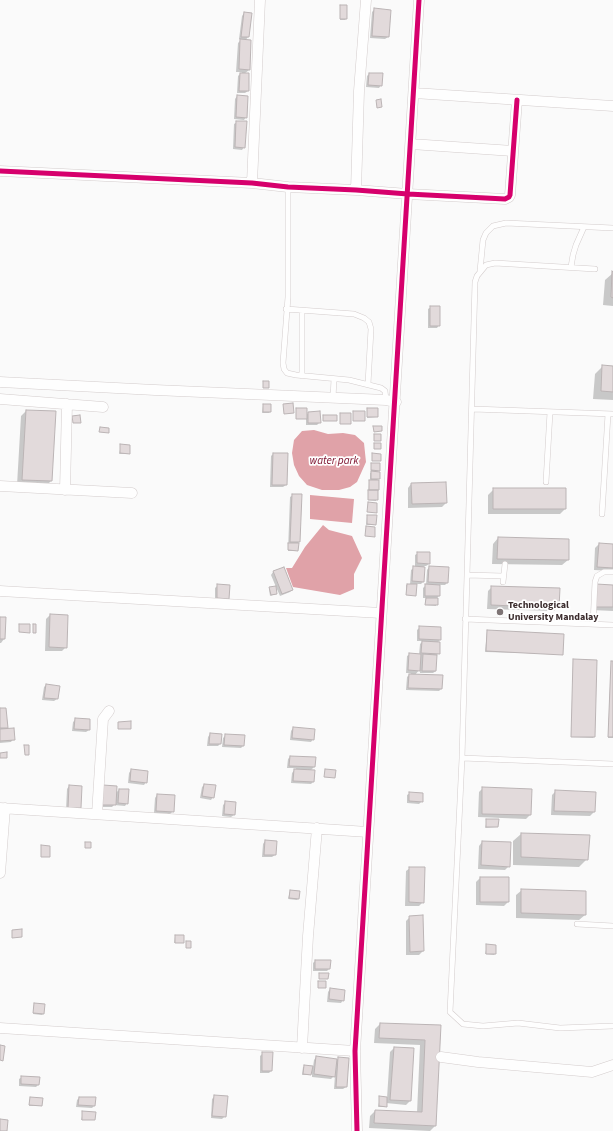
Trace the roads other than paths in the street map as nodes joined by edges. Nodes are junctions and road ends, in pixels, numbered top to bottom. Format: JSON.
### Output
{"nodes":[{"id":1,"x":260,"y":0,"type":"edge"},
{"id":2,"x":366,"y":0,"type":"edge"},
{"id":3,"x":419,"y":0,"type":"edge"},
{"id":4,"x":414,"y":93,"type":"junction"},
{"id":5,"x":517,"y":100,"type":"junction"},
{"id":6,"x":613,"y":106,"type":"edge"},
{"id":7,"x":411,"y":144,"type":"junction"},
{"id":8,"x":513,"y":151,"type":"junction"},
{"id":9,"x":0,"y":171,"type":"edge"},
{"id":10,"x":252,"y":183,"type":"junction"},
{"id":11,"x":288,"y":187,"type":"junction"},
{"id":12,"x":356,"y":190,"type":"junction"},
{"id":13,"x":408,"y":194,"type":"junction"},
{"id":14,"x":584,"y":227,"type":"junction"},
{"id":15,"x":613,"y":228,"type":"edge"},
{"id":16,"x":571,"y":267,"type":"junction"},
{"id":17,"x":595,"y":269,"type":"dead end"},
{"id":18,"x":480,"y":271,"type":"junction"},
{"id":19,"x":286,"y":309,"type":"junction"},
{"id":20,"x":302,"y":311,"type":"junction"},
{"id":21,"x":302,"y":376,"type":"junction"},
{"id":22,"x":334,"y":379,"type":"junction"},
{"id":23,"x":0,"y":382,"type":"edge"},
{"id":24,"x":368,"y":384,"type":"junction"},
{"id":25,"x":333,"y":398,"type":"junction"},
{"id":26,"x":0,"y":399,"type":"edge"},
{"id":27,"x":391,"y":401,"type":"junction"},
{"id":28,"x":67,"y":404,"type":"junction"},
{"id":29,"x":103,"y":407,"type":"dead end"},
{"id":30,"x":473,"y":408,"type":"junction"},
{"id":31,"x":550,"y":412,"type":"junction"},
{"id":32,"x":610,"y":414,"type":"edge"},
{"id":33,"x":546,"y":482,"type":"dead end"},
{"id":34,"x":0,"y":486,"type":"edge"},
{"id":35,"x":65,"y":490,"type":"junction"},
{"id":36,"x":132,"y":493,"type":"dead end"},
{"id":37,"x":602,"y":514,"type":"dead end"},
{"id":38,"x":505,"y":564,"type":"dead end"},
{"id":39,"x":613,"y":572,"type":"edge"},
{"id":40,"x":467,"y":575,"type":"junction"},
{"id":41,"x":503,"y":576,"type":"junction"},
{"id":42,"x":504,"y":582,"type":"dead end"},
{"id":43,"x":0,"y":591,"type":"edge"},
{"id":44,"x":381,"y":613,"type":"junction"},
{"id":45,"x":466,"y":619,"type":"junction"},
{"id":46,"x":593,"y":624,"type":"junction"},
{"id":47,"x":613,"y":625,"type":"edge"},
{"id":48,"x":109,"y":712,"type":"dead end"},
{"id":49,"x":462,"y":758,"type":"junction"},
{"id":50,"x":613,"y":764,"type":"edge"},
{"id":51,"x":2,"y":808,"type":"edge"},
{"id":52,"x":97,"y":814,"type":"junction"},
{"id":53,"x":317,"y":828,"type":"junction"},
{"id":54,"x":368,"y":832,"type":"junction"},
{"id":55,"x":0,"y":873,"type":"edge"},
{"id":56,"x":577,"y":924,"type":"dead end"},
{"id":57,"x":613,"y":926,"type":"edge"},
{"id":58,"x":613,"y":1026,"type":"edge"},
{"id":59,"x":0,"y":1028,"type":"edge"},
{"id":60,"x":302,"y":1048,"type":"junction"},
{"id":61,"x":355,"y":1052,"type":"junction"},
{"id":62,"x":441,"y":1056,"type":"dead end"},
{"id":63,"x":613,"y":1065,"type":"edge"},
{"id":64,"x":357,"y":1131,"type":"edge"}],
"edges":[{"from":1,"to":10,"type":"street"},
{"from":2,"to":12,"type":"street"},
{"from":3,"to":4,"type":"street"},
{"from":4,"to":5,"type":"street"},
{"from":4,"to":7,"type":"street"},
{"from":5,"to":6,"type":"street"},
{"from":5,"to":8,"type":"street"},
{"from":7,"to":8,"type":"street"},
{"from":7,"to":13,"type":"street"},
{"from":8,"to":13,"type":"street"},
{"from":9,"to":10,"type":"street"},
{"from":10,"to":11,"type":"street"},
{"from":11,"to":12,"type":"street"},
{"from":11,"to":19,"type":"lane"},
{"from":12,"to":13,"type":"street"},
{"from":13,"to":27,"type":"street"},
{"from":14,"to":15,"type":"lane"},
{"from":14,"to":16,"type":"lane"},
{"from":14,"to":18,"type":"lane"},
{"from":16,"to":17,"type":"lane"},
{"from":16,"to":18,"type":"lane"},
{"from":18,"to":30,"type":"lane"},
{"from":19,"to":20,"type":"lane"},
{"from":19,"to":21,"type":"lane"},
{"from":20,"to":21,"type":"lane"},
{"from":20,"to":24,"type":"lane"},
{"from":21,"to":22,"type":"lane"},
{"from":22,"to":24,"type":"lane"},
{"from":22,"to":25,"type":"lane"},
{"from":23,"to":25,"type":"street"},
{"from":24,"to":27,"type":"lane"},
{"from":25,"to":27,"type":"street"},
{"from":26,"to":28,"type":"street"},
{"from":27,"to":44,"type":"street"},
{"from":28,"to":29,"type":"street"},
{"from":28,"to":35,"type":"street"},
{"from":30,"to":31,"type":"lane"},
{"from":30,"to":40,"type":"lane"},
{"from":31,"to":32,"type":"lane"},
{"from":31,"to":33,"type":"lane"},
{"from":32,"to":37,"type":"lane"},
{"from":34,"to":35,"type":"street"},
{"from":35,"to":36,"type":"street"},
{"from":38,"to":41,"type":"lane"},
{"from":39,"to":46,"type":"lane"},
{"from":40,"to":41,"type":"lane"},
{"from":40,"to":45,"type":"lane"},
{"from":41,"to":42,"type":"lane"},
{"from":43,"to":44,"type":"street"},
{"from":44,"to":54,"type":"street"},
{"from":45,"to":46,"type":"lane"},
{"from":45,"to":49,"type":"lane"},
{"from":46,"to":47,"type":"lane"},
{"from":48,"to":52,"type":"street"},
{"from":49,"to":50,"type":"lane"},
{"from":49,"to":58,"type":"lane"},
{"from":51,"to":52,"type":"street"},
{"from":51,"to":55,"type":"street"},
{"from":52,"to":53,"type":"street"},
{"from":53,"to":54,"type":"street"},
{"from":53,"to":60,"type":"street"},
{"from":54,"to":61,"type":"street"},
{"from":56,"to":57,"type":"lane"},
{"from":59,"to":60,"type":"street"},
{"from":60,"to":61,"type":"street"},
{"from":61,"to":64,"type":"street"},
{"from":62,"to":63,"type":"street"}]}
